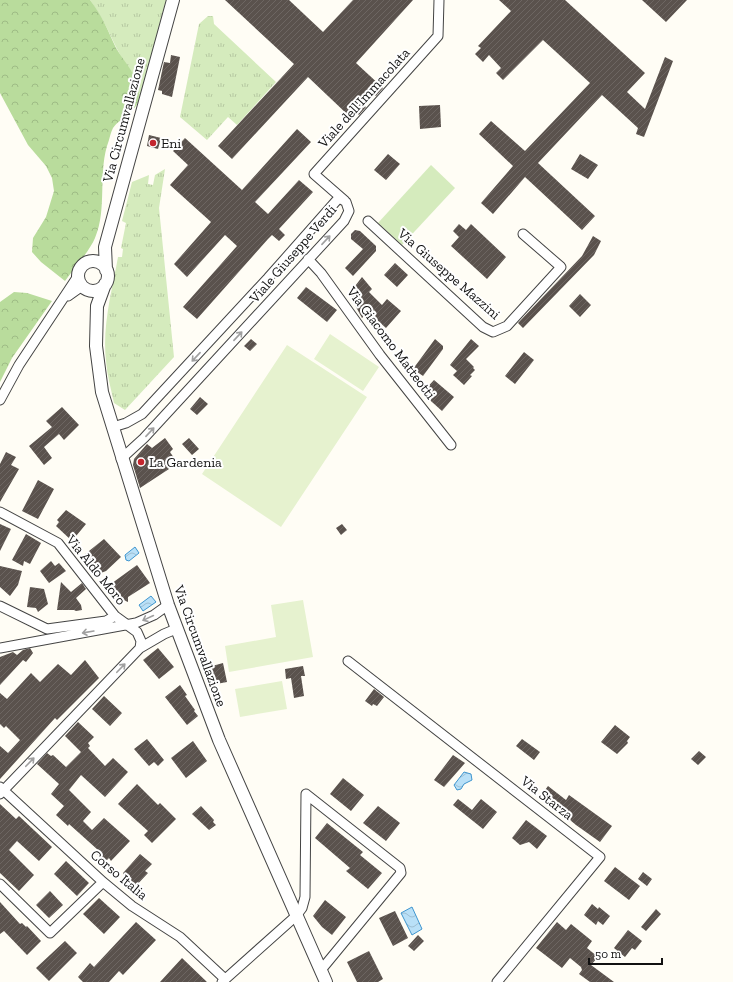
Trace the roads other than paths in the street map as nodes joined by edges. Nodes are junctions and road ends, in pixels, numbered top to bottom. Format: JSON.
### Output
{"nodes":[{"id":1,"x":173,"y":0,"type":"edge"},
{"id":2,"x":439,"y":0,"type":"edge"},
{"id":3,"x":346,"y":202,"type":"junction"},
{"id":4,"x":368,"y":221,"type":"dead end"},
{"id":5,"x":523,"y":234,"type":"dead end"},
{"id":6,"x":105,"y":247,"type":"junction"},
{"id":7,"x":308,"y":259,"type":"junction"},
{"id":8,"x":89,"y":262,"type":"junction"},
{"id":9,"x":106,"y":270,"type":"junction"},
{"id":10,"x":83,"y":284,"type":"junction"},
{"id":11,"x":105,"y":284,"type":"junction"},
{"id":12,"x":97,"y":306,"type":"junction"},
{"id":13,"x":0,"y":400,"type":"edge"},
{"id":14,"x":113,"y":427,"type":"junction"},
{"id":15,"x":451,"y":445,"type":"dead end"},
{"id":16,"x":122,"y":458,"type":"junction"},
{"id":17,"x":0,"y":512,"type":"edge"},
{"id":18,"x":0,"y":606,"type":"edge"},
{"id":19,"x":168,"y":606,"type":"junction"},
{"id":20,"x":115,"y":616,"type":"junction"},
{"id":21,"x":126,"y":626,"type":"junction"},
{"id":22,"x":176,"y":629,"type":"junction"},
{"id":23,"x":0,"y":648,"type":"edge"},
{"id":24,"x":140,"y":648,"type":"junction"},
{"id":25,"x":348,"y":661,"type":"dead end"},
{"id":26,"x":1,"y":790,"type":"edge"},
{"id":27,"x":103,"y":882,"type":"junction"},
{"id":28,"x":0,"y":884,"type":"edge"},
{"id":29,"x":296,"y":916,"type":"junction"},
{"id":30,"x":321,"y":970,"type":"junction"},
{"id":31,"x":224,"y":980,"type":"edge"},
{"id":32,"x":326,"y":982,"type":"edge"},
{"id":33,"x":496,"y":982,"type":"edge"}],
"edges":[{"from":1,"to":6,"type":"street","name":"Via Circumvallazione"},
{"from":2,"to":3,"type":"street","name":"Viale dell'Immacolata"},
{"from":7,"to":3,"type":"street","name":"Viale Giuseppe Verdi","one_way":true},
{"from":3,"to":14,"type":"street","name":"Viale Giuseppe Verdi","one_way":true},
{"from":4,"to":5,"type":"street","name":"Via Giuseppe Mazzini"},
{"from":6,"to":8,"type":"street"},
{"from":6,"to":9,"type":"street","name":"Via Circumvallazione"},
{"from":7,"to":15,"type":"street","name":"Via Giacomo Matteotti"},
{"from":16,"to":7,"type":"street","name":"Viale Giuseppe Verdi","one_way":true},
{"from":8,"to":9,"type":"street"},
{"from":8,"to":10,"type":"street"},
{"from":9,"to":11,"type":"street"},
{"from":10,"to":11,"type":"street"},
{"from":10,"to":12,"type":"street"},
{"from":10,"to":13,"type":"street"},
{"from":11,"to":12,"type":"street","name":"Via Circumvallazione"},
{"from":12,"to":14,"type":"street","name":"Via Circumvallazione"},
{"from":14,"to":16,"type":"street","name":"Via Circumvallazione"},
{"from":16,"to":19,"type":"street","name":"Via Circumvallazione"},
{"from":17,"to":20,"type":"street","name":"Via Aldo Moro"},
{"from":18,"to":20,"type":"street"},
{"from":19,"to":21,"type":"street","one_way":true},
{"from":19,"to":22,"type":"street","name":"Via Circumvallazione"},
{"from":20,"to":21,"type":"street","name":"Via Aldo Moro"},
{"from":21,"to":23,"type":"street","one_way":true},
{"from":21,"to":24,"type":"street","name":"Via Aldo Moro"},
{"from":22,"to":24,"type":"street"},
{"from":22,"to":29,"type":"street","name":"Via Circumvallazione"},
{"from":26,"to":24,"type":"street","one_way":true},
{"from":25,"to":33,"type":"street","name":"Via Starza"},
{"from":26,"to":27,"type":"street","name":"Corso Italia"},
{"from":27,"to":28,"type":"street"},
{"from":27,"to":31,"type":"street","name":"Corso Italia"},
{"from":29,"to":30,"type":"street","name":"Via Circumvallazione"},
{"from":29,"to":30,"type":"street"},
{"from":29,"to":31,"type":"street"},
{"from":30,"to":32,"type":"street","name":"Via Circumvallazione"}]}
